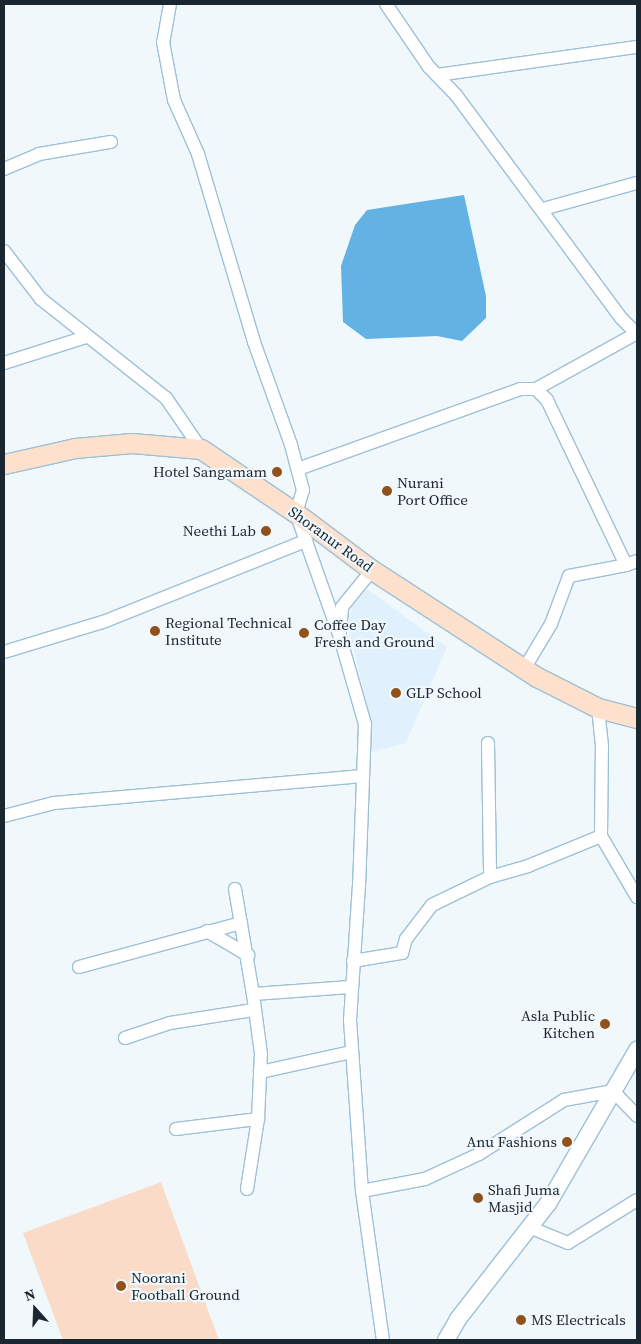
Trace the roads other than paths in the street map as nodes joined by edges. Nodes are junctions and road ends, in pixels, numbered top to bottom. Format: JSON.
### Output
{"nodes":[{"id":1,"x":170,"y":4,"type":"edge"},
{"id":2,"x":386,"y":4,"type":"edge"},
{"id":3,"x":637,"y":47,"type":"edge"},
{"id":4,"x":438,"y":75,"type":"junction"},
{"id":5,"x":111,"y":142,"type":"dead end"},
{"id":6,"x":4,"y":169,"type":"edge"},
{"id":7,"x":637,"y":183,"type":"edge"},
{"id":8,"x":543,"y":209,"type":"junction"},
{"id":9,"x":4,"y":251,"type":"edge"},
{"id":10,"x":637,"y":334,"type":"edge"},
{"id":11,"x":86,"y":337,"type":"junction"},
{"id":12,"x":4,"y":363,"type":"edge"},
{"id":13,"x":536,"y":389,"type":"junction"},
{"id":14,"x":201,"y":449,"type":"junction"},
{"id":15,"x":4,"y":464,"type":"edge"},
{"id":16,"x":298,"y":470,"type":"junction"},
{"id":17,"x":296,"y":513,"type":"junction"},
{"id":18,"x":306,"y":541,"type":"junction"},
{"id":19,"x":631,"y":563,"type":"edge"},
{"id":20,"x":372,"y":570,"type":"junction"},
{"id":21,"x":340,"y":637,"type":"junction"},
{"id":22,"x":4,"y":652,"type":"edge"},
{"id":23,"x":524,"y":669,"type":"junction"},
{"id":24,"x":598,"y":708,"type":"junction"},
{"id":25,"x":637,"y":718,"type":"edge"},
{"id":26,"x":488,"y":743,"type":"dead end"},
{"id":27,"x":363,"y":776,"type":"junction"},
{"id":28,"x":4,"y":816,"type":"edge"},
{"id":29,"x":600,"y":836,"type":"junction"},
{"id":30,"x":490,"y":877,"type":"junction"},
{"id":31,"x":236,"y":889,"type":"dead end"},
{"id":32,"x":637,"y":897,"type":"edge"},
{"id":33,"x":242,"y":923,"type":"junction"},
{"id":34,"x":207,"y":931,"type":"junction"},
{"id":35,"x":248,"y":955,"type":"junction"},
{"id":36,"x":353,"y":961,"type":"junction"},
{"id":37,"x":79,"y":967,"type":"dead end"},
{"id":38,"x":351,"y":987,"type":"junction"},
{"id":39,"x":253,"y":994,"type":"junction"},
{"id":40,"x":254,"y":1010,"type":"junction"},
{"id":41,"x":125,"y":1038,"type":"dead end"},
{"id":42,"x":637,"y":1050,"type":"edge"},
{"id":43,"x":352,"y":1052,"type":"junction"},
{"id":44,"x":260,"y":1072,"type":"junction"},
{"id":45,"x":613,"y":1091,"type":"junction"},
{"id":46,"x":637,"y":1116,"type":"edge"},
{"id":47,"x":258,"y":1119,"type":"junction"},
{"id":48,"x":176,"y":1128,"type":"dead end"},
{"id":49,"x":248,"y":1189,"type":"dead end"},
{"id":50,"x":362,"y":1191,"type":"junction"},
{"id":51,"x":637,"y":1200,"type":"edge"},
{"id":52,"x":529,"y":1228,"type":"junction"},
{"id":53,"x":383,"y":1340,"type":"edge"},
{"id":54,"x":446,"y":1340,"type":"edge"}],
"edges":[{"from":1,"to":16,"type":"street"},
{"from":2,"to":4,"type":"street"},
{"from":3,"to":4,"type":"street"},
{"from":4,"to":8,"type":"street"},
{"from":5,"to":6,"type":"street"},
{"from":7,"to":8,"type":"street"},
{"from":8,"to":10,"type":"street"},
{"from":9,"to":11,"type":"street"},
{"from":10,"to":13,"type":"street"},
{"from":11,"to":12,"type":"street"},
{"from":11,"to":14,"type":"street"},
{"from":13,"to":16,"type":"street"},
{"from":13,"to":19,"type":"street"},
{"from":14,"to":15,"type":"main road","name":"Shoranur Road"},
{"from":14,"to":17,"type":"main road","name":"Shoranur Road"},
{"from":16,"to":17,"type":"street"},
{"from":17,"to":18,"type":"street"},
{"from":17,"to":20,"type":"main road","name":"Shoranur Road"},
{"from":18,"to":21,"type":"street"},
{"from":18,"to":22,"type":"street"},
{"from":19,"to":23,"type":"street"},
{"from":20,"to":21,"type":"street"},
{"from":20,"to":23,"type":"main road","name":"Shoranur Road"},
{"from":21,"to":27,"type":"street"},
{"from":23,"to":24,"type":"main road","name":"Shoranur Road"},
{"from":24,"to":25,"type":"main road","name":"Shoranur Road"},
{"from":24,"to":29,"type":"street"},
{"from":26,"to":30,"type":"street"},
{"from":27,"to":28,"type":"street"},
{"from":27,"to":36,"type":"street"},
{"from":29,"to":30,"type":"street"},
{"from":29,"to":32,"type":"street"},
{"from":30,"to":36,"type":"street"},
{"from":31,"to":33,"type":"street"},
{"from":33,"to":34,"type":"street"},
{"from":33,"to":35,"type":"street"},
{"from":34,"to":35,"type":"street"},
{"from":34,"to":37,"type":"street"},
{"from":35,"to":39,"type":"street"},
{"from":36,"to":38,"type":"street"},
{"from":38,"to":39,"type":"street"},
{"from":38,"to":43,"type":"street"},
{"from":39,"to":40,"type":"street"},
{"from":40,"to":41,"type":"street"},
{"from":40,"to":44,"type":"street"},
{"from":42,"to":45,"type":"street"},
{"from":43,"to":44,"type":"street"},
{"from":43,"to":50,"type":"street"},
{"from":44,"to":47,"type":"street"},
{"from":45,"to":46,"type":"street"},
{"from":45,"to":50,"type":"street"},
{"from":45,"to":52,"type":"street"},
{"from":47,"to":48,"type":"street"},
{"from":47,"to":49,"type":"street"},
{"from":50,"to":53,"type":"street"},
{"from":51,"to":52,"type":"street"},
{"from":52,"to":54,"type":"street"}]}
